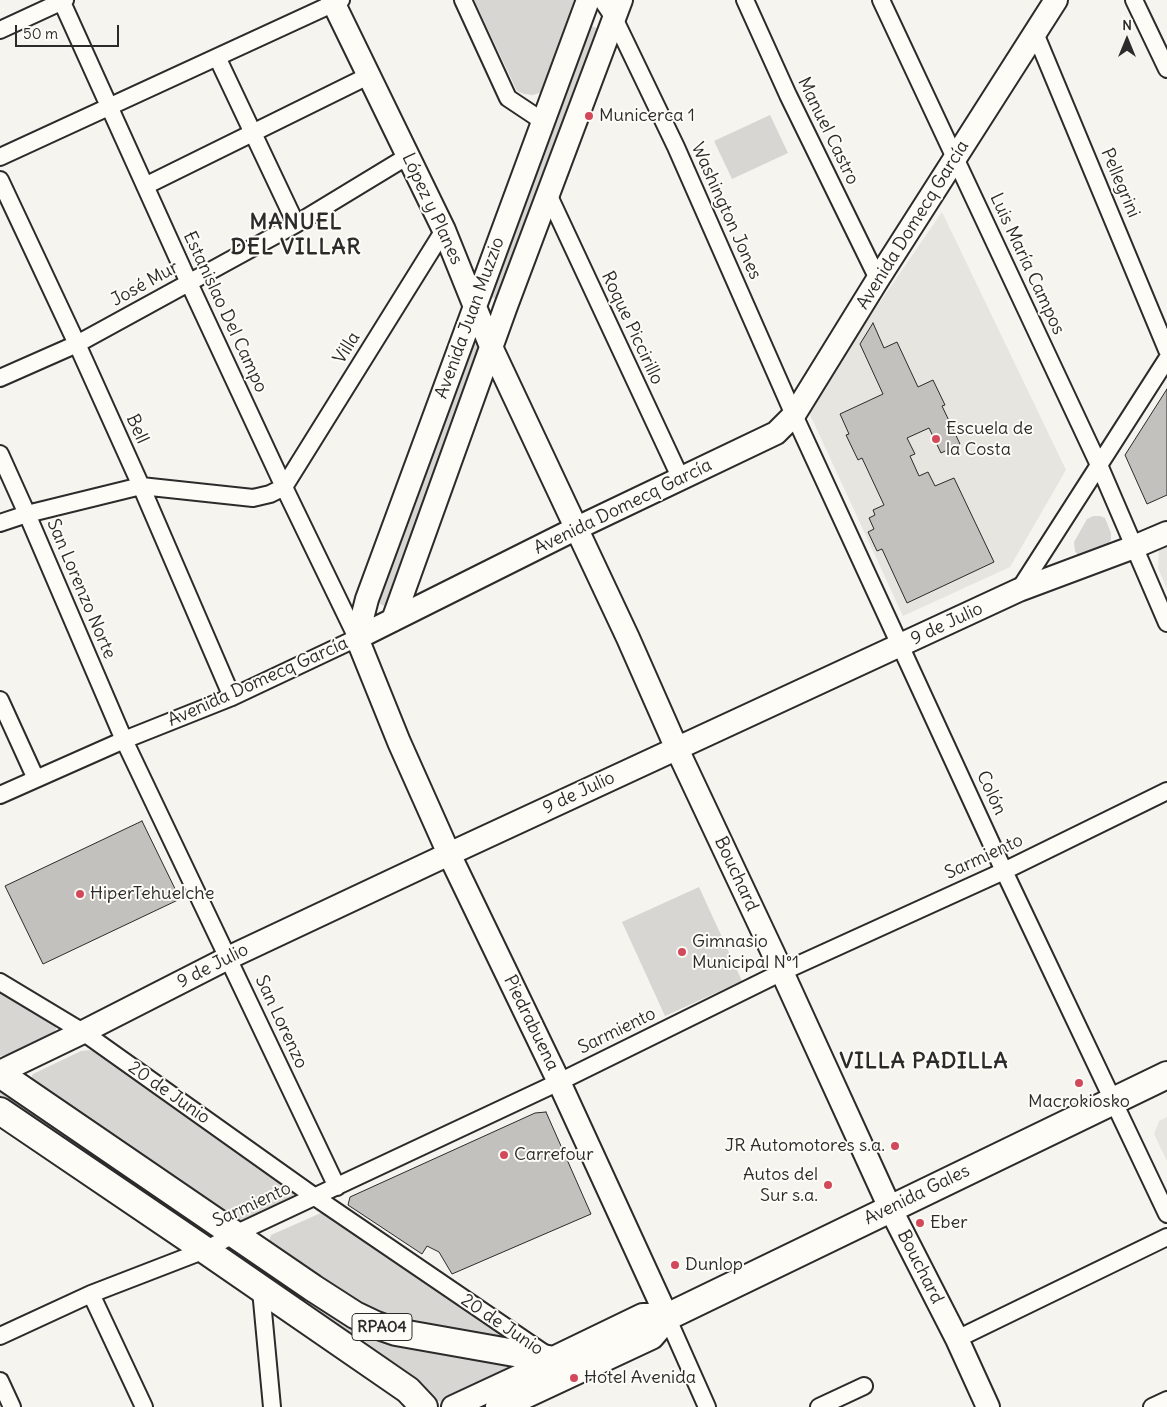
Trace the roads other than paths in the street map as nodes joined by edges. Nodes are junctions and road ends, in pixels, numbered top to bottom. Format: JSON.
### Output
{"nodes":[{"id":1,"x":463,"y":0,"type":"edge"},
{"id":2,"x":588,"y":0,"type":"edge"},
{"id":3,"x":745,"y":0,"type":"edge"},
{"id":4,"x":881,"y":0,"type":"edge"},
{"id":5,"x":1056,"y":0,"type":"edge"},
{"id":6,"x":1134,"y":0,"type":"edge"},
{"id":7,"x":63,"y":1,"type":"edge"},
{"id":8,"x":335,"y":1,"type":"edge"},
{"id":9,"x":612,"y":6,"type":"edge"},
{"id":10,"x":0,"y":30,"type":"edge"},
{"id":11,"x":1036,"y":32,"type":"junction"},
{"id":12,"x":1161,"y":46,"type":"edge"},
{"id":13,"x":217,"y":57,"type":"junction"},
{"id":14,"x":1167,"y":69,"type":"edge"},
{"id":15,"x":368,"y":76,"type":"junction"},
{"id":16,"x":109,"y":108,"type":"junction"},
{"id":17,"x":544,"y":122,"type":"junction"},
{"id":18,"x":252,"y":133,"type":"junction"},
{"id":19,"x":408,"y":156,"type":"junction"},
{"id":20,"x":0,"y":157,"type":"edge"},
{"id":21,"x":955,"y":158,"type":"junction"},
{"id":22,"x":0,"y":180,"type":"edge"},
{"id":23,"x":145,"y":186,"type":"junction"},
{"id":24,"x":548,"y":194,"type":"junction"},
{"id":25,"x":296,"y":224,"type":"junction"},
{"id":26,"x":444,"y":230,"type":"junction"},
{"id":27,"x":496,"y":248,"type":"junction"},
{"id":28,"x":453,"y":253,"type":"junction"},
{"id":29,"x":878,"y":279,"type":"junction"},
{"id":30,"x":189,"y":283,"type":"junction"},
{"id":31,"x":474,"y":306,"type":"junction"},
{"id":32,"x":77,"y":344,"type":"junction"},
{"id":33,"x":492,"y":349,"type":"junction"},
{"id":34,"x":1167,"y":350,"type":"edge"},
{"id":35,"x":1167,"y":359,"type":"edge"},
{"id":36,"x":0,"y":378,"type":"edge"},
{"id":37,"x":794,"y":415,"type":"junction"},
{"id":38,"x":0,"y":454,"type":"edge"},
{"id":39,"x":1099,"y":465,"type":"junction"},
{"id":40,"x":681,"y":479,"type":"junction"},
{"id":41,"x":141,"y":486,"type":"junction"},
{"id":42,"x":284,"y":487,"type":"junction"},
{"id":43,"x":27,"y":514,"type":"junction"},
{"id":44,"x":0,"y":523,"type":"edge"},
{"id":45,"x":575,"y":529,"type":"junction"},
{"id":46,"x":1167,"y":533,"type":"edge"},
{"id":47,"x":1134,"y":547,"type":"junction"},
{"id":48,"x":1019,"y":590,"type":"junction"},
{"id":49,"x":393,"y":620,"type":"junction"},
{"id":50,"x":1167,"y":623,"type":"edge"},
{"id":51,"x":357,"y":638,"type":"junction"},
{"id":52,"x":901,"y":645,"type":"junction"},
{"id":53,"x":232,"y":697,"type":"junction"},
{"id":54,"x":0,"y":700,"type":"edge"},
{"id":55,"x":124,"y":740,"type":"junction"},
{"id":56,"x":677,"y":748,"type":"junction"},
{"id":57,"x":36,"y":779,"type":"junction"},
{"id":58,"x":1167,"y":791,"type":"edge"},
{"id":59,"x":0,"y":795,"type":"edge"},
{"id":60,"x":449,"y":854,"type":"junction"},
{"id":61,"x":1004,"y":871,"type":"junction"},
{"id":62,"x":228,"y":958,"type":"junction"},
{"id":63,"x":782,"y":972,"type":"junction"},
{"id":64,"x":0,"y":982,"type":"edge"},
{"id":65,"x":84,"y":1032,"type":"junction"},
{"id":66,"x":0,"y":1073,"type":"edge"},
{"id":67,"x":1167,"y":1075,"type":"edge"},
{"id":68,"x":559,"y":1082,"type":"junction"},
{"id":69,"x":1113,"y":1100,"type":"junction"},
{"id":70,"x":0,"y":1111,"type":"edge"},
{"id":71,"x":337,"y":1187,"type":"junction"},
{"id":72,"x":315,"y":1197,"type":"junction"},
{"id":73,"x":890,"y":1208,"type":"junction"},
{"id":74,"x":1167,"y":1214,"type":"edge"},
{"id":75,"x":235,"y":1234,"type":"junction"},
{"id":76,"x":1167,"y":1237,"type":"edge"},
{"id":77,"x":205,"y":1250,"type":"junction"},
{"id":78,"x":261,"y":1290,"type":"junction"},
{"id":79,"x":91,"y":1294,"type":"junction"},
{"id":80,"x":667,"y":1317,"type":"junction"},
{"id":81,"x":0,"y":1336,"type":"edge"},
{"id":82,"x":957,"y":1339,"type":"junction"},
{"id":83,"x":554,"y":1360,"type":"junction"},
{"id":84,"x":0,"y":1381,"type":"edge"},
{"id":85,"x":864,"y":1386,"type":"dead end"},
{"id":86,"x":1167,"y":1400,"type":"edge"},
{"id":87,"x":12,"y":1407,"type":"edge"},
{"id":88,"x":144,"y":1407,"type":"edge"},
{"id":89,"x":272,"y":1407,"type":"edge"},
{"id":90,"x":424,"y":1407,"type":"edge"},
{"id":91,"x":453,"y":1407,"type":"edge"},
{"id":92,"x":499,"y":1407,"type":"edge"},
{"id":93,"x":707,"y":1407,"type":"edge"},
{"id":94,"x":819,"y":1407,"type":"edge"},
{"id":95,"x":988,"y":1407,"type":"edge"},
{"id":96,"x":1152,"y":1407,"type":"edge"}],
"edges":[{"from":1,"to":17,"type":"street"},
{"from":2,"to":17,"type":"main road","name":"Avenida Juan Muzzio"},
{"from":3,"to":29,"type":"street","name":"Manuel Castro"},
{"from":4,"to":21,"type":"street","name":"Luis María Campos"},
{"from":5,"to":11,"type":"main road","name":"Avenida Domecq García"},
{"from":6,"to":12,"type":"street"},
{"from":7,"to":10,"type":"street"},
{"from":7,"to":16,"type":"street","name":"Estanislao Del Campo"},
{"from":8,"to":13,"type":"street"},
{"from":8,"to":15,"type":"main road","name":"López y Planes"},
{"from":9,"to":24,"type":"main road","name":"Avenida Juan Muzzio"},
{"from":9,"to":37,"type":"street","name":"Washington Jones"},
{"from":11,"to":21,"type":"main road","name":"Avenida Domecq García"},
{"from":11,"to":34,"type":"street","name":"Pellegrini"},
{"from":12,"to":14,"type":"street"},
{"from":13,"to":16,"type":"street"},
{"from":13,"to":18,"type":"street"},
{"from":15,"to":18,"type":"street"},
{"from":15,"to":19,"type":"main road","name":"López y Planes"},
{"from":16,"to":20,"type":"street"},
{"from":16,"to":23,"type":"street","name":"Estanislao Del Campo"},
{"from":17,"to":27,"type":"main road","name":"Avenida Juan Muzzio"},
{"from":18,"to":23,"type":"street"},
{"from":18,"to":25,"type":"street"},
{"from":19,"to":25,"type":"street","name":"José Mur"},
{"from":19,"to":26,"type":"main road","name":"López y Planes"},
{"from":21,"to":29,"type":"main road","name":"Avenida Domecq García"},
{"from":21,"to":39,"type":"street","name":"Luis María Campos"},
{"from":22,"to":32,"type":"street","name":"Bell"},
{"from":23,"to":30,"type":"street","name":"Estanislao Del Campo"},
{"from":24,"to":33,"type":"main road","name":"Avenida Juan Muzzio"},
{"from":24,"to":40,"type":"street","name":"Roque Piccirillo"},
{"from":25,"to":30,"type":"street","name":"José Mur"},
{"from":26,"to":28,"type":"main road","name":"López y Planes"},
{"from":26,"to":42,"type":"street","name":"Villa"},
{"from":27,"to":28,"type":"main road"},
{"from":27,"to":31,"type":"main road","name":"Avenida Juan Muzzio"},
{"from":28,"to":31,"type":"main road","name":"López y Planes"},
{"from":29,"to":37,"type":"main road","name":"Avenida Domecq García"},
{"from":30,"to":32,"type":"street","name":"José Mur"},
{"from":30,"to":42,"type":"street","name":"Estanislao Del Campo"},
{"from":31,"to":33,"type":"main road","name":"López y Planes"},
{"from":31,"to":51,"type":"main road","name":"Avenida Juan Muzzio"},
{"from":32,"to":36,"type":"street","name":"José Mur"},
{"from":32,"to":41,"type":"street","name":"Bell"},
{"from":33,"to":45,"type":"main road","name":"López y Planes"},
{"from":33,"to":49,"type":"main road","name":"Avenida Juan Muzzio"},
{"from":35,"to":39,"type":"street"},
{"from":37,"to":40,"type":"main road","name":"Avenida Domecq García"},
{"from":37,"to":52,"type":"street","name":"Colón"},
{"from":38,"to":43,"type":"street","name":"San Lorenzo Norte"},
{"from":39,"to":47,"type":"street","name":"Luis María Campos"},
{"from":39,"to":48,"type":"street"},
{"from":40,"to":45,"type":"main road","name":"Avenida Domecq García"},
{"from":41,"to":42,"type":"street"},
{"from":41,"to":43,"type":"street"},
{"from":41,"to":53,"type":"street","name":"Bell"},
{"from":42,"to":51,"type":"street","name":"Estanislao Del Campo"},
{"from":43,"to":44,"type":"street"},
{"from":43,"to":55,"type":"street","name":"San Lorenzo Norte"},
{"from":45,"to":49,"type":"main road","name":"Avenida Domecq García"},
{"from":45,"to":56,"type":"main road","name":"Bouchard"},
{"from":46,"to":47,"type":"main road","name":"9 de Julio"},
{"from":47,"to":48,"type":"main road","name":"9 de Julio"},
{"from":47,"to":50,"type":"street","name":"Luis María Campos"},
{"from":48,"to":52,"type":"main road","name":"9 de Julio"},
{"from":49,"to":51,"type":"main road","name":"Avenida Domecq García"},
{"from":51,"to":53,"type":"street","name":"Avenida Domecq García"},
{"from":51,"to":60,"type":"main road","name":"Piedrabuena"},
{"from":52,"to":56,"type":"main road","name":"9 de Julio"},
{"from":52,"to":61,"type":"street","name":"Colón"},
{"from":53,"to":55,"type":"street","name":"Avenida Domecq García"},
{"from":54,"to":57,"type":"street"},
{"from":55,"to":57,"type":"street","name":"Avenida Domecq García"},
{"from":55,"to":62,"type":"street","name":"San Lorenzo"},
{"from":56,"to":60,"type":"main road","name":"9 de Julio"},
{"from":56,"to":63,"type":"main road","name":"Bouchard"},
{"from":57,"to":59,"type":"street","name":"Avenida Domecq García"},
{"from":58,"to":61,"type":"street","name":"Sarmiento"},
{"from":60,"to":62,"type":"main road","name":"9 de Julio"},
{"from":60,"to":68,"type":"main road","name":"Piedrabuena"},
{"from":61,"to":63,"type":"street","name":"Sarmiento"},
{"from":61,"to":69,"type":"street","name":"Colón"},
{"from":62,"to":65,"type":"main road","name":"9 de Julio"},
{"from":62,"to":71,"type":"street","name":"San Lorenzo"},
{"from":63,"to":68,"type":"street","name":"Sarmiento"},
{"from":63,"to":73,"type":"main road","name":"Bouchard"},
{"from":64,"to":65,"type":"street","name":"20 de Junio"},
{"from":65,"to":66,"type":"main road","name":"9 de Julio"},
{"from":65,"to":72,"type":"street","name":"20 de Junio"},
{"from":66,"to":75,"type":"main road","name":"20 de Junio","number":"RPA04"},
{"from":67,"to":69,"type":"main road","name":"Avenida Gales"},
{"from":68,"to":71,"type":"street","name":"Sarmiento"},
{"from":68,"to":80,"type":"main road","name":"Piedrabuena"},
{"from":69,"to":73,"type":"main road","name":"Avenida Gales"},
{"from":69,"to":74,"type":"street","name":"Colón"},
{"from":70,"to":77,"type":"main road","number":"RPA04"},
{"from":71,"to":72,"type":"street","name":"Sarmiento"},
{"from":72,"to":75,"type":"street","name":"Sarmiento"},
{"from":72,"to":83,"type":"street","name":"20 de Junio"},
{"from":73,"to":80,"type":"main road","name":"Avenida Gales"},
{"from":73,"to":82,"type":"main road","name":"Bouchard"},
{"from":75,"to":77,"type":"street","name":"Sarmiento"},
{"from":75,"to":83,"type":"main road","name":"20 de Junio","number":"RPA04"},
{"from":76,"to":82,"type":"street"},
{"from":77,"to":78,"type":"main road","number":"RPA04"},
{"from":77,"to":79,"type":"street","name":"Sarmiento"},
{"from":78,"to":89,"type":"street"},
{"from":78,"to":90,"type":"main road","number":"RPA04"},
{"from":79,"to":81,"type":"street","name":"Sarmiento"},
{"from":79,"to":88,"type":"street"},
{"from":80,"to":83,"type":"main road","name":"Avenida Gales"},
{"from":80,"to":92,"type":"main road","name":"Avenida Gales"},
{"from":80,"to":93,"type":"street","name":"Piedrabuena"},
{"from":82,"to":95,"type":"main road","name":"Bouchard"},
{"from":83,"to":91,"type":"main road","name":"Avenida Gales"},
{"from":84,"to":87,"type":"street"},
{"from":85,"to":94,"type":"street"},
{"from":86,"to":96,"type":"street"}]}
